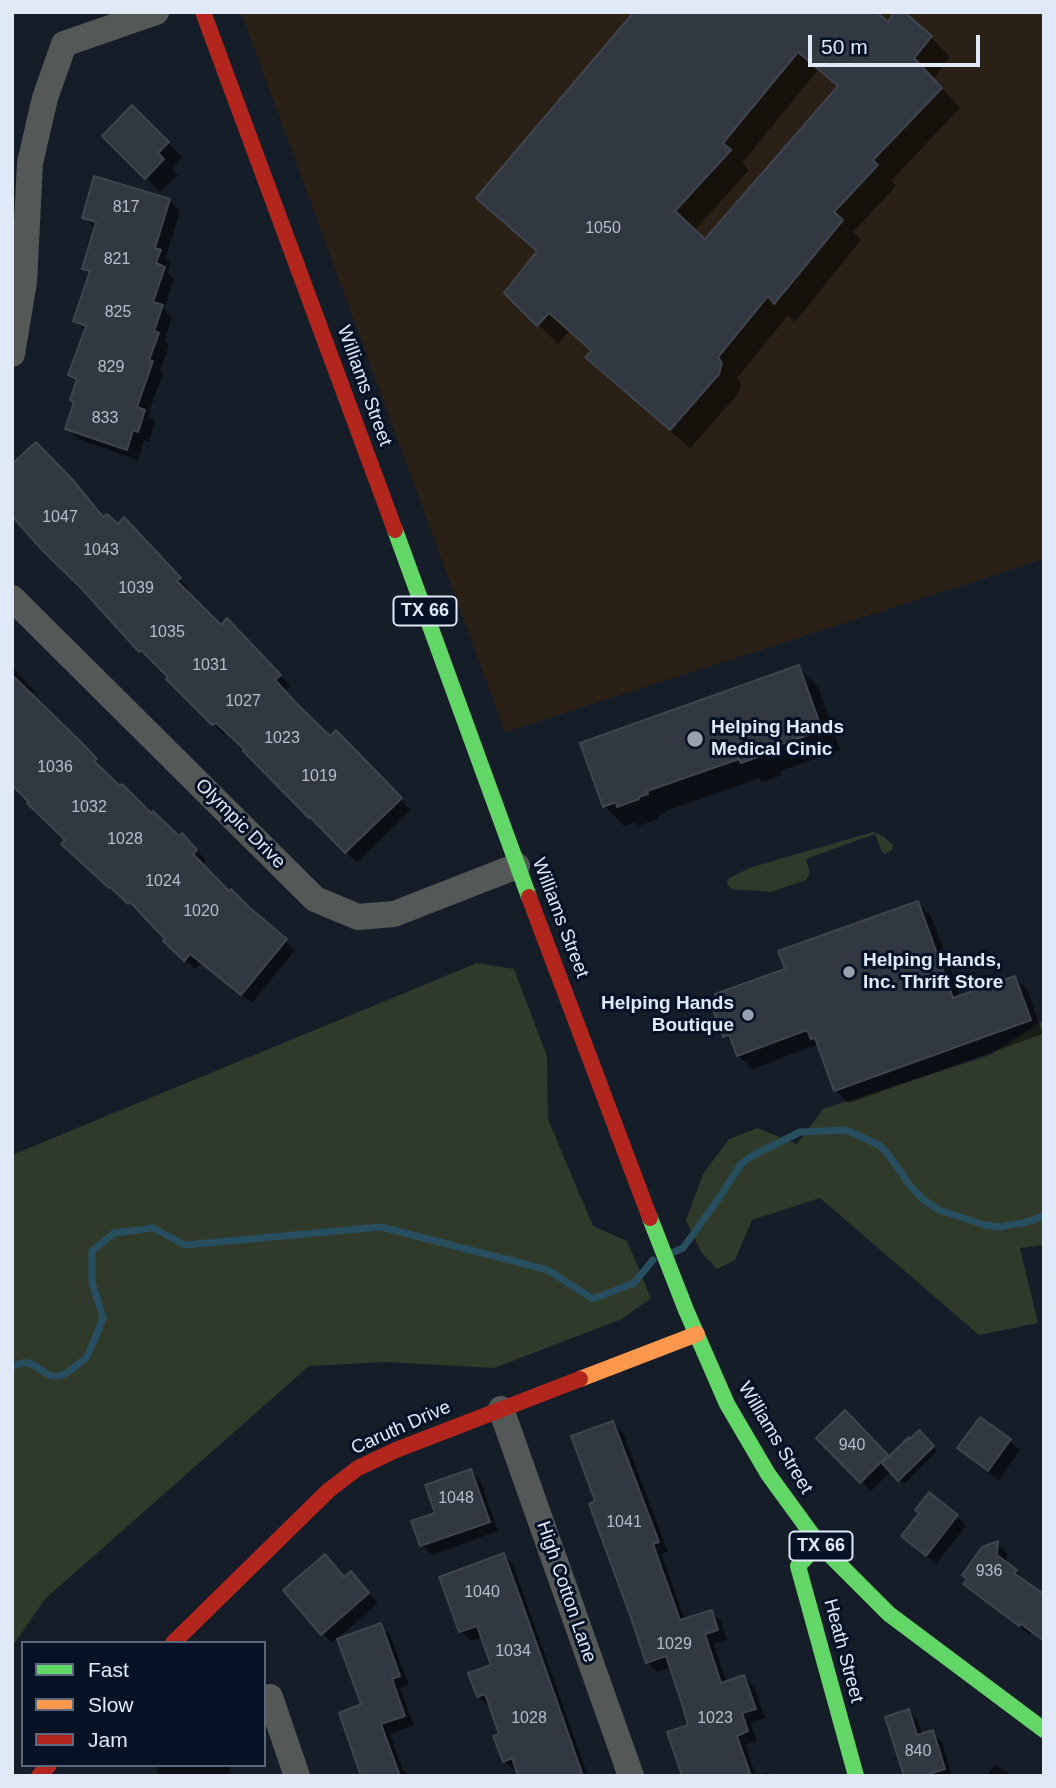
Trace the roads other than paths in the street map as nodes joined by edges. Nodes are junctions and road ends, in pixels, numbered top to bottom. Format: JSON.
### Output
{"nodes":[{"id":1,"x":156,"y":12,"type":"edge"},
{"id":2,"x":203,"y":12,"type":"edge"},
{"id":3,"x":12,"y":354,"type":"edge"},
{"id":4,"x":12,"y":598,"type":"edge"},
{"id":5,"x":517,"y":866,"type":"junction"},
{"id":6,"x":697,"y":1334,"type":"junction"},
{"id":7,"x":501,"y":1409,"type":"junction"},
{"id":8,"x":819,"y":1545,"type":"junction"},
{"id":9,"x":175,"y":1641,"type":"edge"},
{"id":10,"x":270,"y":1697,"type":"dead end"},
{"id":11,"x":1044,"y":1730,"type":"edge"},
{"id":12,"x":297,"y":1776,"type":"edge"},
{"id":13,"x":631,"y":1776,"type":"edge"},
{"id":14,"x":856,"y":1776,"type":"edge"}],
"edges":[{"from":1,"to":3,"type":"street"},
{"from":2,"to":5,"type":"main road","name":"Williams Street","number":"TX 66"},
{"from":4,"to":5,"type":"street","name":"Olympic Drive"},
{"from":5,"to":6,"type":"main road","name":"Williams Street","number":"TX 66"},
{"from":6,"to":7,"type":"main road","name":"Caruth Drive"},
{"from":6,"to":8,"type":"main road","name":"Williams Street","number":"TX 66"},
{"from":7,"to":9,"type":"main road","name":"Caruth Drive"},
{"from":7,"to":13,"type":"street","name":"High Cotton Lane"},
{"from":8,"to":11,"type":"main road","name":"Williams Street","number":"TX 66"},
{"from":8,"to":14,"type":"main road","name":"Heath Street"},
{"from":10,"to":12,"type":"street"}]}
